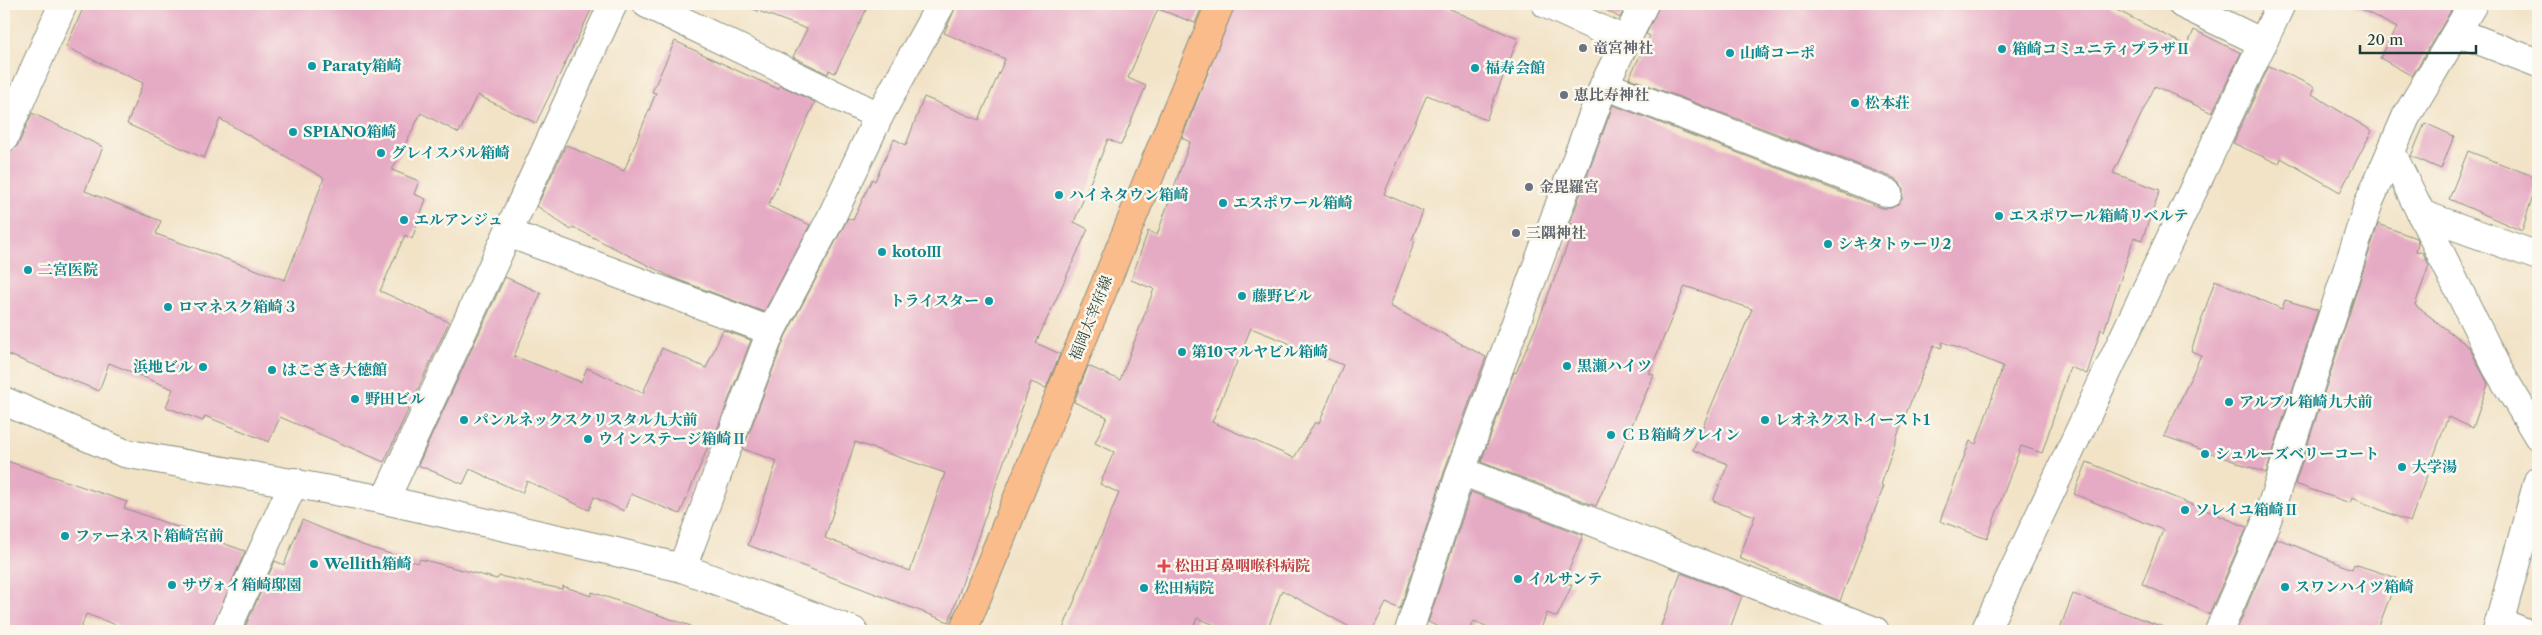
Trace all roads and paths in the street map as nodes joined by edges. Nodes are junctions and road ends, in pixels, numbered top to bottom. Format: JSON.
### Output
{"nodes":[{"id":1,"x":63,"y":4,"type":"edge"},
{"id":2,"x":613,"y":4,"type":"edge"},
{"id":3,"x":648,"y":4,"type":"edge"},
{"id":4,"x":941,"y":4,"type":"edge"},
{"id":5,"x":1220,"y":4,"type":"edge"},
{"id":6,"x":1546,"y":4,"type":"edge"},
{"id":7,"x":1644,"y":4,"type":"edge"},
{"id":8,"x":2182,"y":4,"type":"edge"},
{"id":9,"x":2281,"y":4,"type":"edge"},
{"id":10,"x":2473,"y":4,"type":"edge"},
{"id":11,"x":2457,"y":32,"type":"junction"},
{"id":12,"x":1624,"y":40,"type":"junction"},
{"id":13,"x":2263,"y":43,"type":"junction"},
{"id":14,"x":2538,"y":63,"type":"edge"},
{"id":15,"x":1604,"y":85,"type":"junction"},
{"id":16,"x":879,"y":116,"type":"junction"},
{"id":17,"x":4,"y":138,"type":"edge"},
{"id":18,"x":2391,"y":152,"type":"junction"},
{"id":19,"x":1888,"y":193,"type":"dead end"},
{"id":20,"x":2421,"y":214,"type":"junction"},
{"id":21,"x":508,"y":233,"type":"junction"},
{"id":22,"x":2538,"y":256,"type":"edge"},
{"id":23,"x":770,"y":332,"type":"junction"},
{"id":24,"x":4,"y":401,"type":"edge"},
{"id":25,"x":2538,"y":436,"type":"edge"},
{"id":26,"x":1461,"y":471,"type":"junction"},
{"id":27,"x":2538,"y":481,"type":"edge"},
{"id":28,"x":294,"y":482,"type":"junction"},
{"id":29,"x":385,"y":500,"type":"junction"},
{"id":30,"x":682,"y":568,"type":"junction"},
{"id":31,"x":2506,"y":628,"type":"edge"},
{"id":32,"x":226,"y":631,"type":"edge"},
{"id":33,"x":853,"y":631,"type":"edge"},
{"id":34,"x":963,"y":631,"type":"edge"},
{"id":35,"x":1409,"y":631,"type":"edge"},
{"id":36,"x":1875,"y":631,"type":"edge"},
{"id":37,"x":1985,"y":631,"type":"edge"},
{"id":38,"x":2219,"y":631,"type":"edge"}],
"edges":[{"from":1,"to":17,"type":"street"},
{"from":2,"to":21,"type":"street"},
{"from":3,"to":16,"type":"street"},
{"from":4,"to":16,"type":"street"},
{"from":5,"to":34,"type":"main road","name":"福岡太宰府線"},
{"from":6,"to":12,"type":"street"},
{"from":7,"to":12,"type":"street"},
{"from":8,"to":13,"type":"street"},
{"from":9,"to":13,"type":"street"},
{"from":10,"to":11,"type":"street"},
{"from":11,"to":14,"type":"street"},
{"from":11,"to":18,"type":"street"},
{"from":12,"to":15,"type":"street"},
{"from":13,"to":37,"type":"street"},
{"from":15,"to":19,"type":"street"},
{"from":15,"to":26,"type":"street"},
{"from":16,"to":23,"type":"street"},
{"from":18,"to":20,"type":"street"},
{"from":18,"to":38,"type":"street"},
{"from":20,"to":22,"type":"street"},
{"from":20,"to":25,"type":"street"},
{"from":21,"to":23,"type":"street"},
{"from":21,"to":29,"type":"street"},
{"from":23,"to":30,"type":"street"},
{"from":24,"to":28,"type":"street"},
{"from":26,"to":35,"type":"street"},
{"from":26,"to":36,"type":"street"},
{"from":27,"to":31,"type":"street"},
{"from":28,"to":29,"type":"street"},
{"from":28,"to":32,"type":"street"},
{"from":29,"to":30,"type":"street"},
{"from":30,"to":33,"type":"street"}]}
